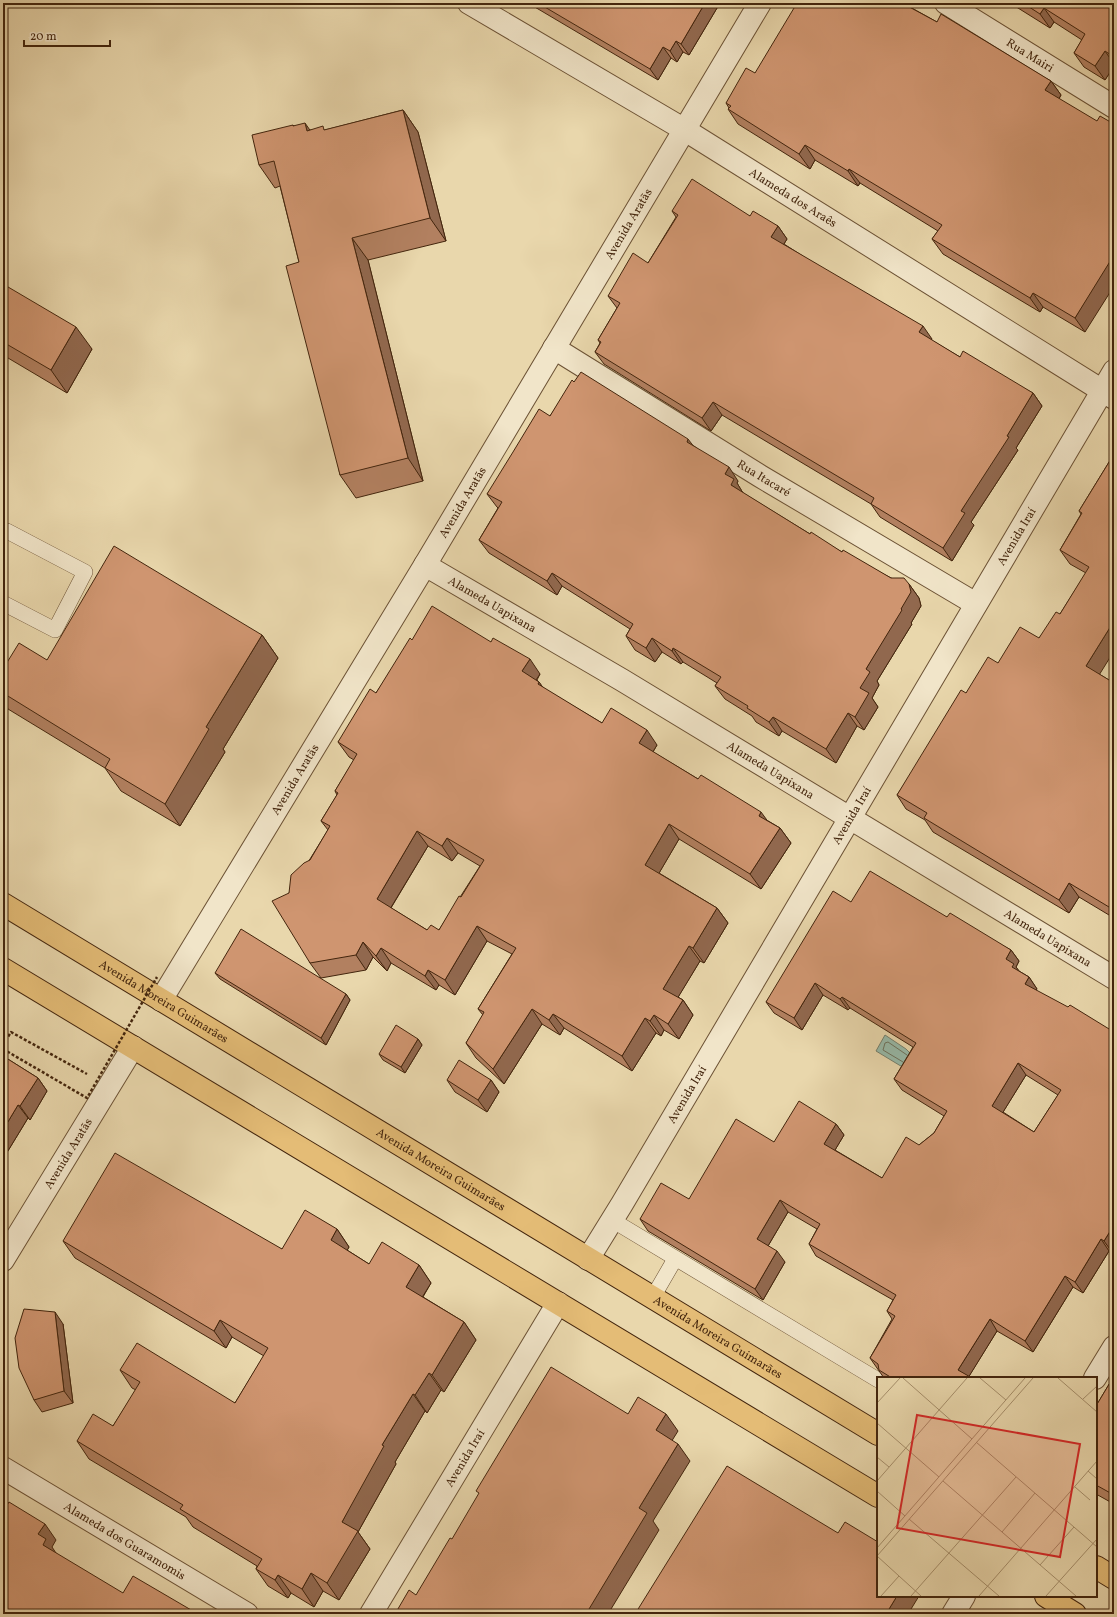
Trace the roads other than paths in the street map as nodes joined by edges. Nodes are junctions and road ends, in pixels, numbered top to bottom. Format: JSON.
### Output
{"nodes":[{"id":1,"x":469,"y":3,"type":"edge"},
{"id":2,"x":760,"y":3,"type":"edge"},
{"id":3,"x":946,"y":3,"type":"edge"},
{"id":4,"x":1114,"y":107,"type":"edge"},
{"id":5,"x":684,"y":130,"type":"junction"},
{"id":6,"x":554,"y":348,"type":"junction"},
{"id":7,"x":1114,"y":371,"type":"edge"},
{"id":8,"x":1108,"y":394,"type":"edge"},
{"id":9,"x":7,"y":531,"type":"dead end"},
{"id":10,"x":425,"y":565,"type":"junction"},
{"id":11,"x":3,"y":603,"type":"edge"},
{"id":12,"x":976,"y":604,"type":"junction"},
{"id":13,"x":850,"y":818,"type":"junction"},
{"id":14,"x":3,"y":904,"type":"edge"},
{"id":15,"x":3,"y":969,"type":"edge"},
{"id":16,"x":1114,"y":978,"type":"edge"},
{"id":17,"x":161,"y":1000,"type":"junction"},
{"id":18,"x":133,"y":1047,"type":"junction"},
{"id":19,"x":612,"y":1220,"type":"junction"},
{"id":20,"x":588,"y":1259,"type":"junction"},
{"id":21,"x":675,"y":1259,"type":"junction"},
{"id":22,"x":3,"y":1260,"type":"edge"},
{"id":23,"x":653,"y":1297,"type":"junction"},
{"id":24,"x":558,"y":1303,"type":"junction"},
{"id":25,"x":1114,"y":1347,"type":"edge"},
{"id":26,"x":1096,"y":1377,"type":"edge"},
{"id":27,"x":877,"y":1379,"type":"edge"},
{"id":28,"x":877,"y":1433,"type":"edge"},
{"id":29,"x":3,"y":1468,"type":"edge"},
{"id":30,"x":877,"y":1495,"type":"edge"},
{"id":31,"x":1097,"y":1568,"type":"edge"},
{"id":32,"x":1114,"y":1578,"type":"edge"},
{"id":33,"x":963,"y":1597,"type":"edge"},
{"id":34,"x":1048,"y":1597,"type":"edge"},
{"id":35,"x":247,"y":1614,"type":"edge"},
{"id":36,"x":371,"y":1614,"type":"edge"},
{"id":37,"x":953,"y":1614,"type":"edge"},
{"id":38,"x":1075,"y":1614,"type":"edge"}],
"edges":[{"from":1,"to":5,"type":"street","name":"Alameda dos Araês"},
{"from":2,"to":5,"type":"street","name":"Avenida Aratãs"},
{"from":3,"to":4,"type":"street","name":"Rua Mairi"},
{"from":5,"to":6,"type":"street","name":"Avenida Aratãs"},
{"from":5,"to":8,"type":"street","name":"Alameda dos Araês"},
{"from":6,"to":10,"type":"street","name":"Avenida Aratãs"},
{"from":6,"to":12,"type":"street","name":"Rua Itacaré"},
{"from":7,"to":8,"type":"street","name":"Avenida Iraí"},
{"from":8,"to":12,"type":"street","name":"Avenida Iraí"},
{"from":9,"to":11,"type":"lane"},
{"from":10,"to":13,"type":"street","name":"Alameda Uapixana"},
{"from":10,"to":17,"type":"street","name":"Avenida Aratãs"},
{"from":12,"to":13,"type":"street","name":"Avenida Iraí"},
{"from":13,"to":16,"type":"street","name":"Alameda Uapixana"},
{"from":13,"to":19,"type":"street","name":"Avenida Iraí"},
{"from":14,"to":17,"type":"highway","name":"Avenida Moreira Guimarães"},
{"from":15,"to":18,"type":"highway"},
{"from":17,"to":20,"type":"highway","name":"Avenida Moreira Guimarães"},
{"from":18,"to":22,"type":"street","name":"Avenida Aratãs"},
{"from":18,"to":24,"type":"highway"},
{"from":19,"to":20,"type":"street","name":"Avenida Iraí"},
{"from":19,"to":21,"type":"lane"},
{"from":20,"to":23,"type":"highway","name":"Avenida Moreira Guimarães"},
{"from":21,"to":23,"type":"lane"},
{"from":21,"to":27,"type":"lane"},
{"from":23,"to":28,"type":"highway","name":"Avenida Moreira Guimarães"},
{"from":24,"to":30,"type":"highway"},
{"from":24,"to":36,"type":"street","name":"Avenida Iraí"},
{"from":25,"to":26,"type":"street"},
{"from":29,"to":35,"type":"street","name":"Alameda dos Guaramomis"},
{"from":31,"to":32,"type":"highway"},
{"from":33,"to":37,"type":"street"},
{"from":34,"to":38,"type":"highway"}]}
